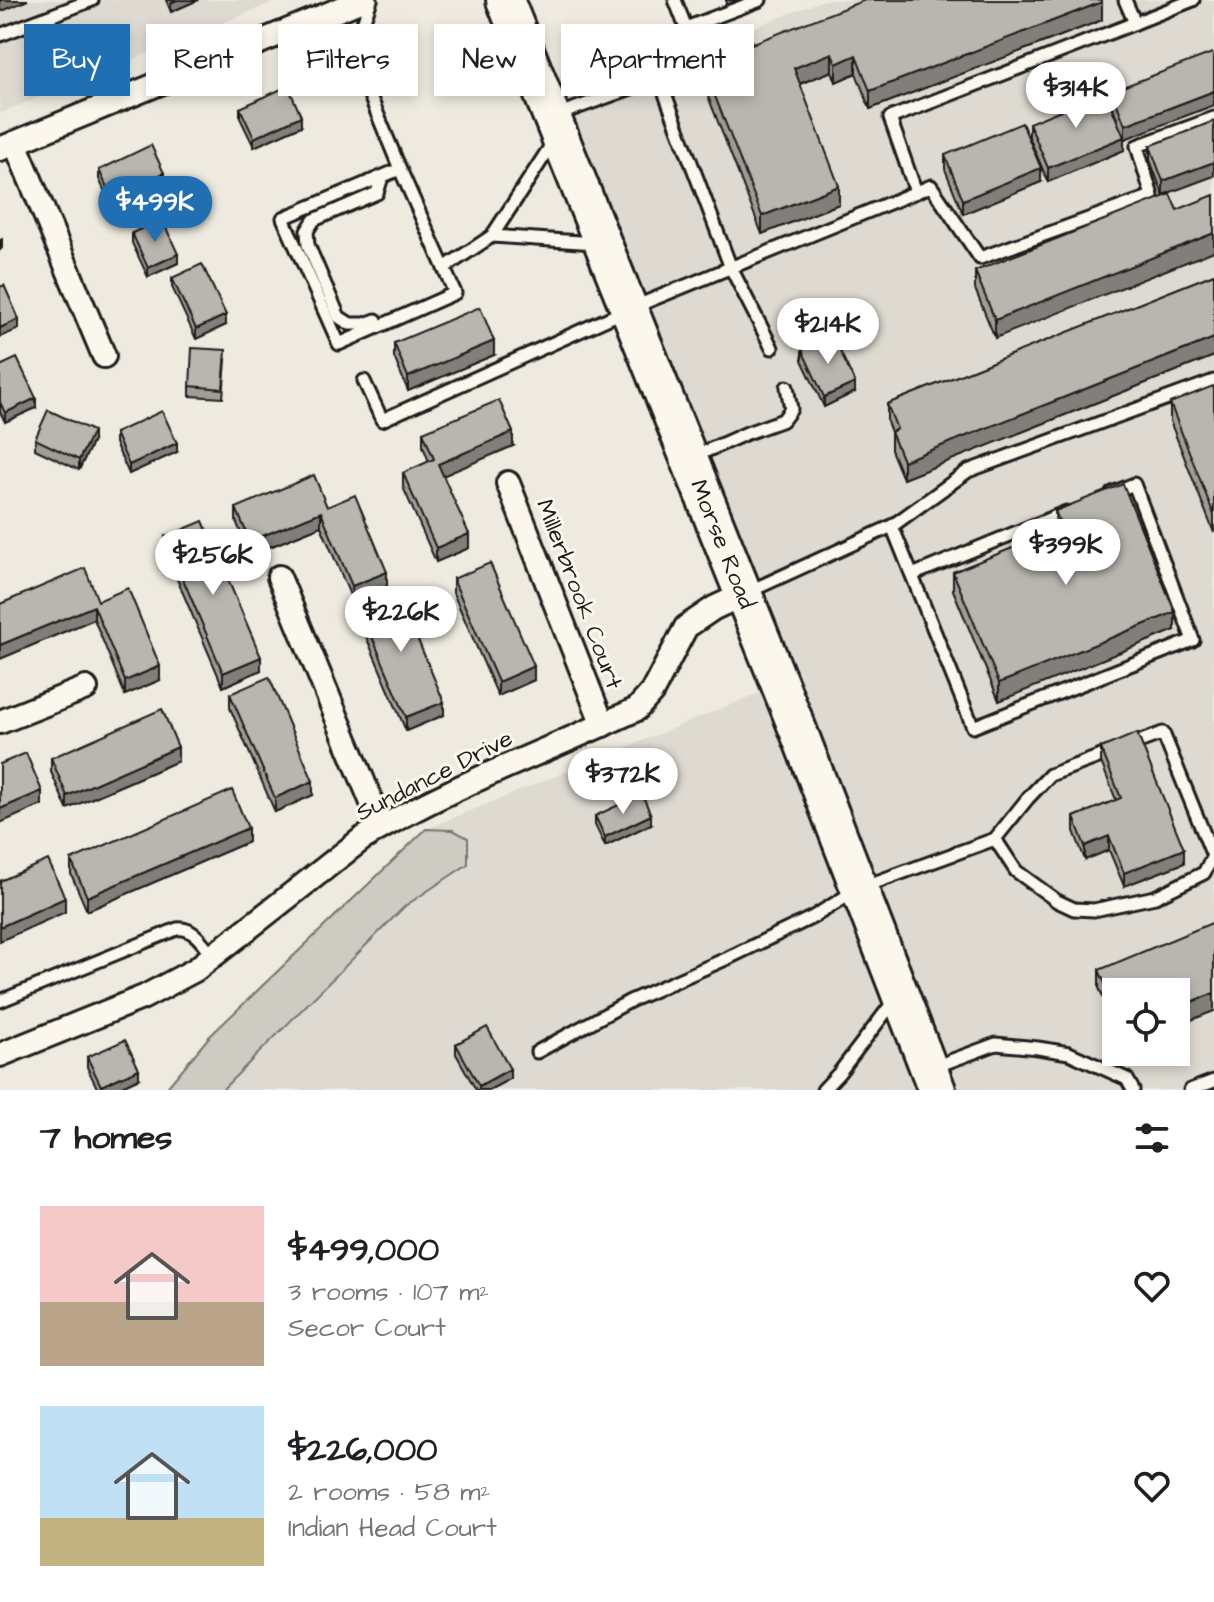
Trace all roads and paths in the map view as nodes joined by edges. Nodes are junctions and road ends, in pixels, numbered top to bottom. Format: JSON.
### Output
{"nodes":[{"id":1,"x":92,"y":0,"type":"edge"},
{"id":2,"x":362,"y":0,"type":"edge"},
{"id":3,"x":371,"y":0,"type":"edge"},
{"id":4,"x":505,"y":0,"type":"edge"},
{"id":5,"x":675,"y":0,"type":"edge"},
{"id":6,"x":760,"y":0,"type":"edge"},
{"id":7,"x":1125,"y":0,"type":"edge"},
{"id":8,"x":1193,"y":0,"type":"edge"},
{"id":9,"x":1135,"y":23,"type":"junction"},
{"id":10,"x":304,"y":24,"type":"edge"},
{"id":11,"x":363,"y":24,"type":"edge"},
{"id":12,"x":0,"y":35,"type":"edge"},
{"id":13,"x":278,"y":35,"type":"edge"},
{"id":14,"x":758,"y":42,"type":"edge"},
{"id":15,"x":754,"y":43,"type":"edge"},
{"id":16,"x":370,"y":96,"type":"edge"},
{"id":17,"x":619,"y":96,"type":"edge"},
{"id":18,"x":666,"y":96,"type":"edge"},
{"id":19,"x":1214,"y":118,"type":"edge"},
{"id":20,"x":555,"y":125,"type":"junction"},
{"id":21,"x":7,"y":146,"type":"edge"},
{"id":22,"x":400,"y":169,"type":"junction"},
{"id":23,"x":382,"y":177,"type":"junction"},
{"id":24,"x":916,"y":192,"type":"junction"},
{"id":25,"x":492,"y":236,"type":"junction"},
{"id":26,"x":603,"y":243,"type":"junction"},
{"id":27,"x":444,"y":268,"type":"junction"},
{"id":28,"x":731,"y":268,"type":"junction"},
{"id":29,"x":450,"y":296,"type":"junction"},
{"id":30,"x":629,"y":309,"type":"junction"},
{"id":31,"x":772,"y":348,"type":"dead end"},
{"id":32,"x":104,"y":356,"type":"dead end"},
{"id":33,"x":364,"y":381,"type":"dead end"},
{"id":34,"x":1214,"y":381,"type":"edge"},
{"id":35,"x":787,"y":387,"type":"dead end"},
{"id":36,"x":689,"y":459,"type":"junction"},
{"id":37,"x":508,"y":483,"type":"dead end"},
{"id":38,"x":1107,"y":495,"type":"edge"},
{"id":39,"x":1079,"y":507,"type":"edge"},
{"id":40,"x":892,"y":526,"type":"junction"},
{"id":41,"x":912,"y":575,"type":"junction"},
{"id":42,"x":279,"y":577,"type":"dead end"},
{"id":43,"x":744,"y":594,"type":"junction"},
{"id":44,"x":86,"y":688,"type":"dead end"},
{"id":45,"x":0,"y":722,"type":"edge"},
{"id":46,"x":603,"y":725,"type":"junction"},
{"id":47,"x":382,"y":827,"type":"junction"},
{"id":48,"x":995,"y":839,"type":"junction"},
{"id":49,"x":860,"y":888,"type":"junction"},
{"id":50,"x":213,"y":956,"type":"junction"},
{"id":51,"x":900,"y":994,"type":"junction"},
{"id":52,"x":0,"y":1001,"type":"edge"},
{"id":53,"x":537,"y":1052,"type":"dead end"},
{"id":54,"x":0,"y":1055,"type":"edge"},
{"id":55,"x":933,"y":1080,"type":"edge"},
{"id":56,"x":1214,"y":1081,"type":"edge"},
{"id":57,"x":823,"y":1090,"type":"edge"},
{"id":58,"x":1133,"y":1090,"type":"edge"},
{"id":59,"x":1190,"y":1090,"type":"edge"}],
"edges":[{"from":1,"to":12,"type":"lane"},
{"from":2,"to":10,"type":"street"},
{"from":3,"to":11,"type":"lane"},
{"from":4,"to":20,"type":"main road","name":"Morse Road"},
{"from":5,"to":6,"type":"lane"},
{"from":7,"to":9,"type":"lane"},
{"from":8,"to":9,"type":"lane"},
{"from":9,"to":24,"type":"lane"},
{"from":13,"to":21,"type":"street"},
{"from":14,"to":15,"type":"lane"},
{"from":16,"to":22,"type":"lane"},
{"from":17,"to":20,"type":"lane"},
{"from":18,"to":28,"type":"lane"},
{"from":19,"to":24,"type":"lane"},
{"from":20,"to":25,"type":"lane"},
{"from":20,"to":26,"type":"main road","name":"Morse Road"},
{"from":21,"to":32,"type":"street"},
{"from":22,"to":23,"type":"lane"},
{"from":22,"to":27,"type":"lane"},
{"from":23,"to":29,"type":"lane"},
{"from":23,"to":29,"type":"lane"},
{"from":24,"to":28,"type":"lane"},
{"from":25,"to":26,"type":"lane"},
{"from":25,"to":27,"type":"lane"},
{"from":26,"to":30,"type":"main road","name":"Morse Road"},
{"from":27,"to":29,"type":"lane"},
{"from":28,"to":30,"type":"lane"},
{"from":28,"to":31,"type":"lane"},
{"from":30,"to":33,"type":"lane"},
{"from":30,"to":36,"type":"main road","name":"Morse Road"},
{"from":34,"to":40,"type":"lane"},
{"from":35,"to":36,"type":"lane"},
{"from":36,"to":43,"type":"main road","name":"Morse Road"},
{"from":37,"to":46,"type":"street","name":"Millerbrook Court"},
{"from":38,"to":41,"type":"lane"},
{"from":39,"to":41,"type":"lane"},
{"from":40,"to":41,"type":"lane"},
{"from":40,"to":43,"type":"lane"},
{"from":42,"to":47,"type":"street"},
{"from":43,"to":46,"type":"street","name":"Sundance Drive"},
{"from":43,"to":49,"type":"main road","name":"Morse Road"},
{"from":44,"to":45,"type":"street"},
{"from":46,"to":47,"type":"street","name":"Sundance Drive"},
{"from":47,"to":50,"type":"street","name":"Sundance Drive"},
{"from":48,"to":48,"type":"lane"},
{"from":48,"to":49,"type":"lane"},
{"from":49,"to":51,"type":"main road","name":"Morse Road"},
{"from":49,"to":53,"type":"lane"},
{"from":50,"to":52,"type":"lane"},
{"from":50,"to":54,"type":"street","name":"Sundance Drive"},
{"from":51,"to":55,"type":"main road","name":"Morse Road"},
{"from":51,"to":57,"type":"lane"},
{"from":55,"to":58,"type":"lane"},
{"from":56,"to":59,"type":"lane"}]}
